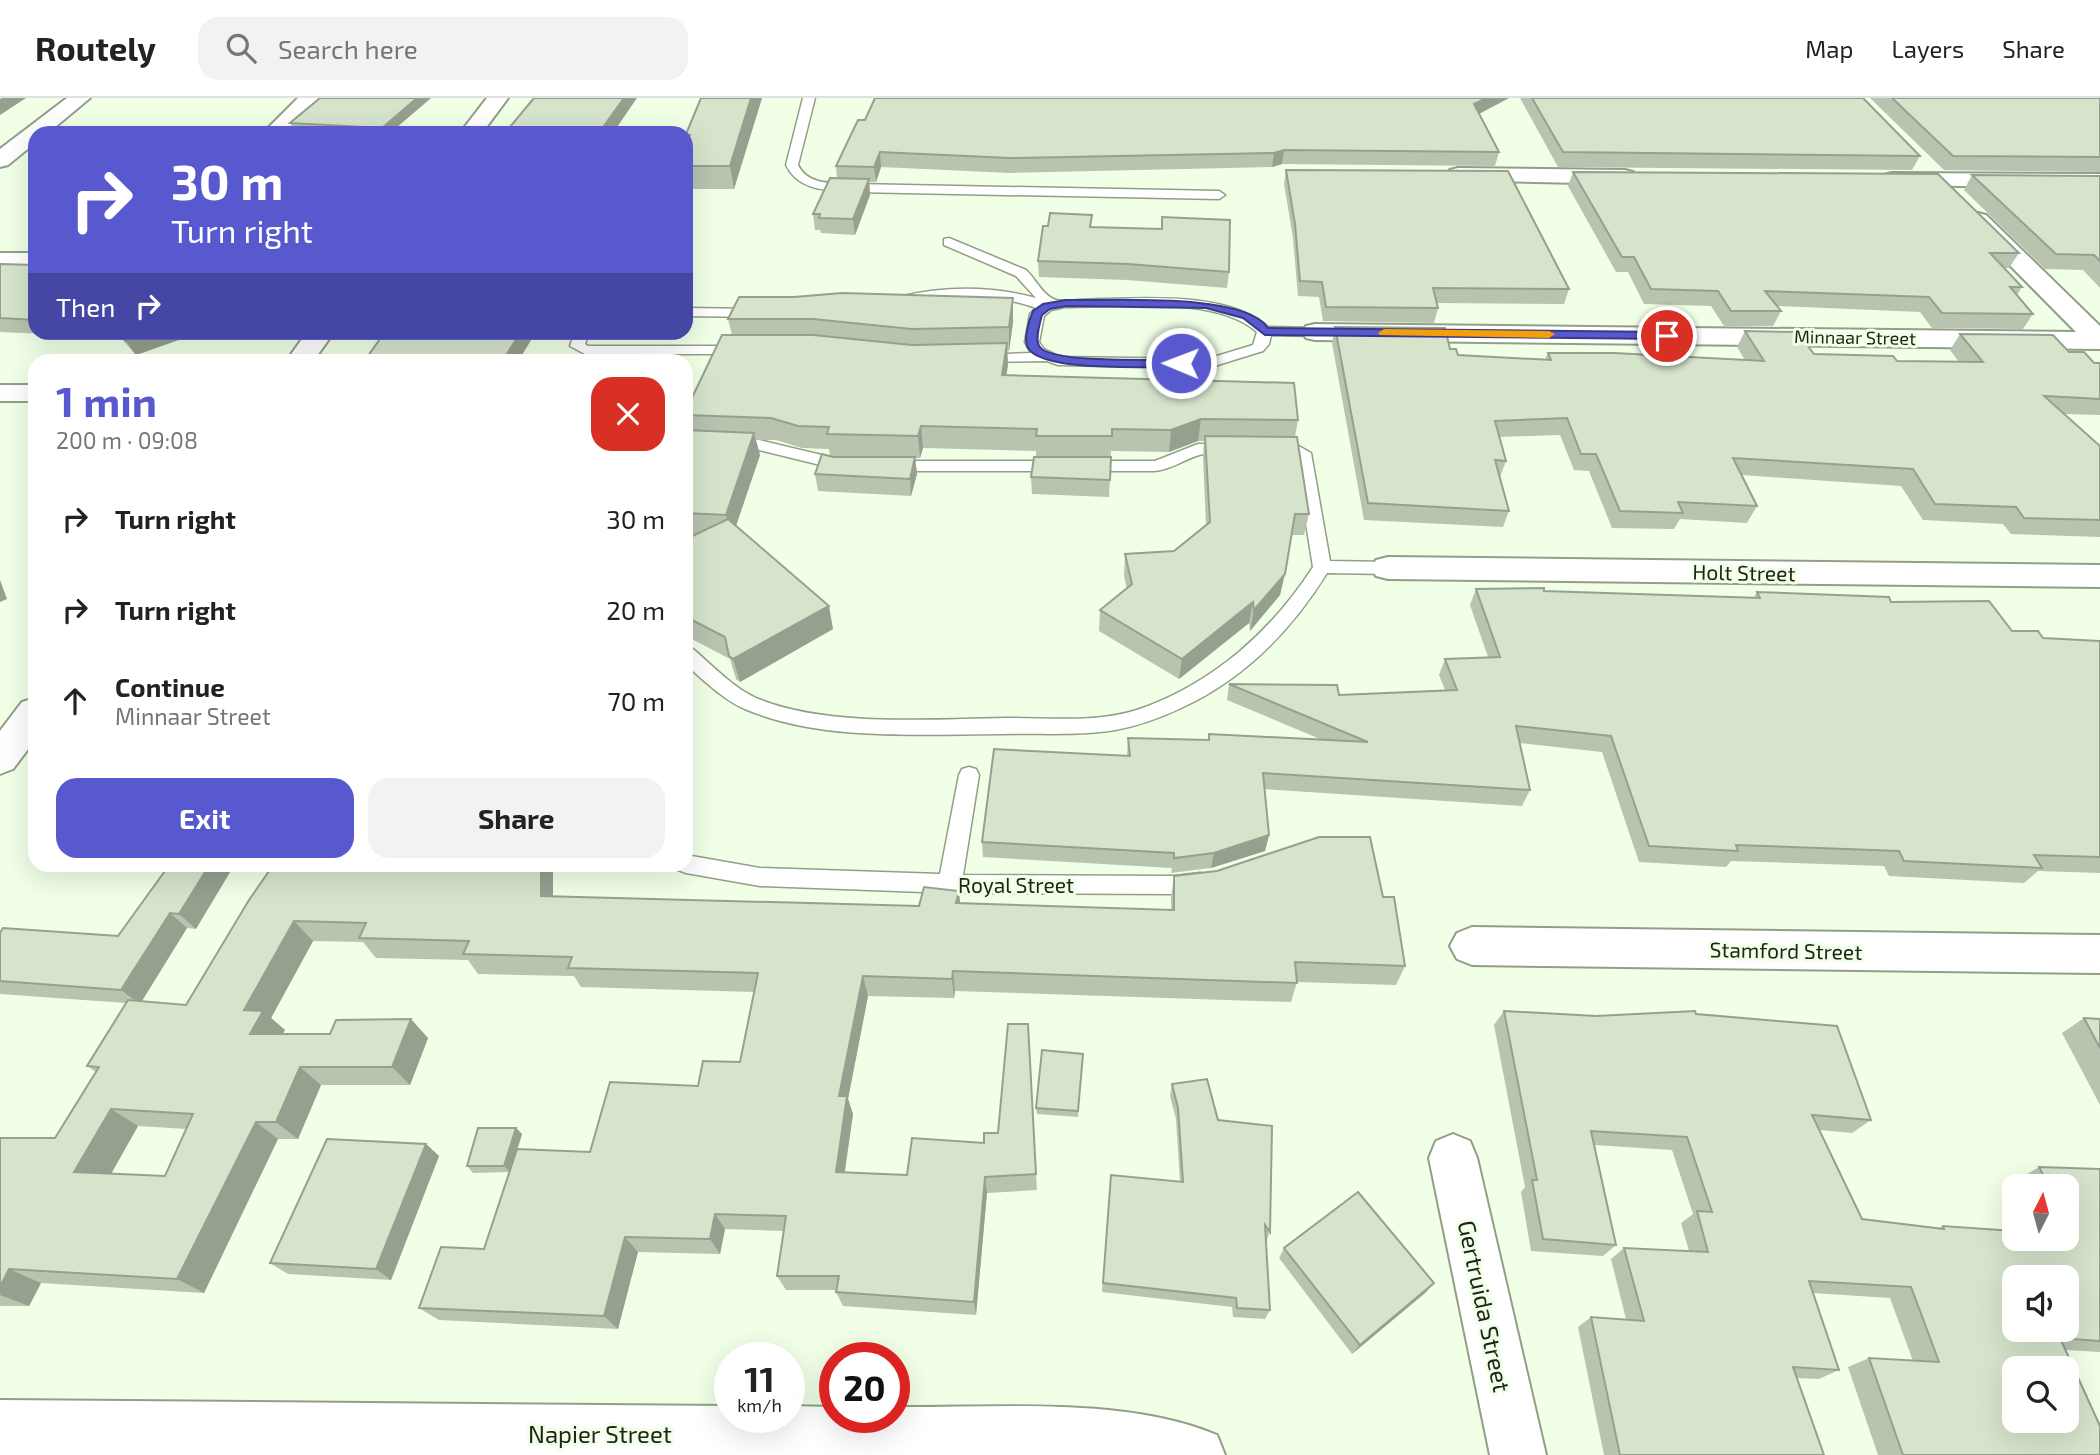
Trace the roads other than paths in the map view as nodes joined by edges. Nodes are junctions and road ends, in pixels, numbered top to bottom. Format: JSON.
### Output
{"nodes":[{"id":1,"x":80,"y":98,"type":"edge"},
{"id":2,"x":310,"y":98,"type":"edge"},
{"id":3,"x":498,"y":98,"type":"edge"},
{"id":4,"x":808,"y":98,"type":"edge"},
{"id":5,"x":44,"y":126,"type":"edge"},
{"id":6,"x":281,"y":126,"type":"edge"},
{"id":7,"x":476,"y":126,"type":"edge"},
{"id":8,"x":28,"y":138,"type":"edge"},
{"id":9,"x":1913,"y":157,"type":"edge"},
{"id":10,"x":0,"y":160,"type":"edge"},
{"id":11,"x":1436,"y":175,"type":"edge"},
{"id":12,"x":1645,"y":177,"type":"edge"},
{"id":13,"x":1868,"y":179,"type":"edge"},
{"id":14,"x":1937,"y":180,"type":"junction"},
{"id":15,"x":2100,"y":181,"type":"edge"},
{"id":16,"x":1219,"y":195,"type":"dead end"},
{"id":17,"x":949,"y":242,"type":"dead end"},
{"id":18,"x":0,"y":260,"type":"edge"},
{"id":19,"x":28,"y":260,"type":"edge"},
{"id":20,"x":887,"y":303,"type":"edge"},
{"id":21,"x":1050,"y":305,"type":"junction"},
{"id":22,"x":693,"y":312,"type":"edge"},
{"id":23,"x":768,"y":313,"type":"edge"},
{"id":24,"x":1265,"y":331,"type":"junction"},
{"id":25,"x":1315,"y":332,"type":"joint"},
{"id":26,"x":579,"y":340,"type":"edge"},
{"id":27,"x":2100,"y":340,"type":"edge"},
{"id":28,"x":763,"y":350,"type":"edge"},
{"id":29,"x":1047,"y":357,"type":"junction"},
{"id":30,"x":969,"y":359,"type":"edge"},
{"id":31,"x":0,"y":393,"type":"edge"},
{"id":32,"x":28,"y":393,"type":"edge"},
{"id":33,"x":693,"y":444,"type":"edge"},
{"id":34,"x":1322,"y":567,"type":"junction"},
{"id":35,"x":1388,"y":568,"type":"joint"},
{"id":36,"x":2100,"y":576,"type":"edge"},
{"id":37,"x":693,"y":659,"type":"edge"},
{"id":38,"x":969,"y":775,"type":"dead end"},
{"id":39,"x":693,"y":865,"type":"edge"},
{"id":40,"x":1223,"y":877,"type":"edge"},
{"id":41,"x":950,"y":884,"type":"junction"},
{"id":42,"x":1472,"y":946,"type":"dead end"},
{"id":43,"x":2100,"y":954,"type":"edge"},
{"id":44,"x":1453,"y":1158,"type":"dead end"},
{"id":45,"x":0,"y":1428,"type":"edge"},
{"id":46,"x":1198,"y":1455,"type":"edge"},
{"id":47,"x":1518,"y":1455,"type":"edge"}],
"edges":[{"from":1,"to":5,"type":"street"},
{"from":2,"to":6,"type":"street"},
{"from":3,"to":7,"type":"street"},
{"from":4,"to":16,"type":"lane"},
{"from":8,"to":10,"type":"street"},
{"from":9,"to":14,"type":"street"},
{"from":11,"to":12,"type":"street"},
{"from":13,"to":14,"type":"street"},
{"from":14,"to":15,"type":"street"},
{"from":14,"to":27,"type":"street"},
{"from":17,"to":21,"type":"lane"},
{"from":18,"to":19,"type":"street"},
{"from":20,"to":21,"type":"lane"},
{"from":21,"to":24,"type":"lane"},
{"from":21,"to":29,"type":"lane"},
{"from":22,"to":23,"type":"lane"},
{"from":24,"to":25,"type":"lane"},
{"from":24,"to":29,"type":"lane"},
{"from":25,"to":27,"type":"street","name":"Minnaar Street"},
{"from":26,"to":28,"type":"lane"},
{"from":29,"to":30,"type":"lane"},
{"from":31,"to":32,"type":"street"},
{"from":33,"to":34,"type":"lane"},
{"from":34,"to":35,"type":"lane"},
{"from":34,"to":37,"type":"lane"},
{"from":35,"to":36,"type":"street","name":"Holt Street"},
{"from":38,"to":41,"type":"lane"},
{"from":39,"to":41,"type":"lane","name":"Royal Street"},
{"from":40,"to":41,"type":"lane","name":"Royal Street"},
{"from":42,"to":43,"type":"street","name":"Stamford Street"},
{"from":44,"to":47,"type":"street","name":"Gertruida Street"},
{"from":45,"to":46,"type":"street","name":"Napier Street"}]}
